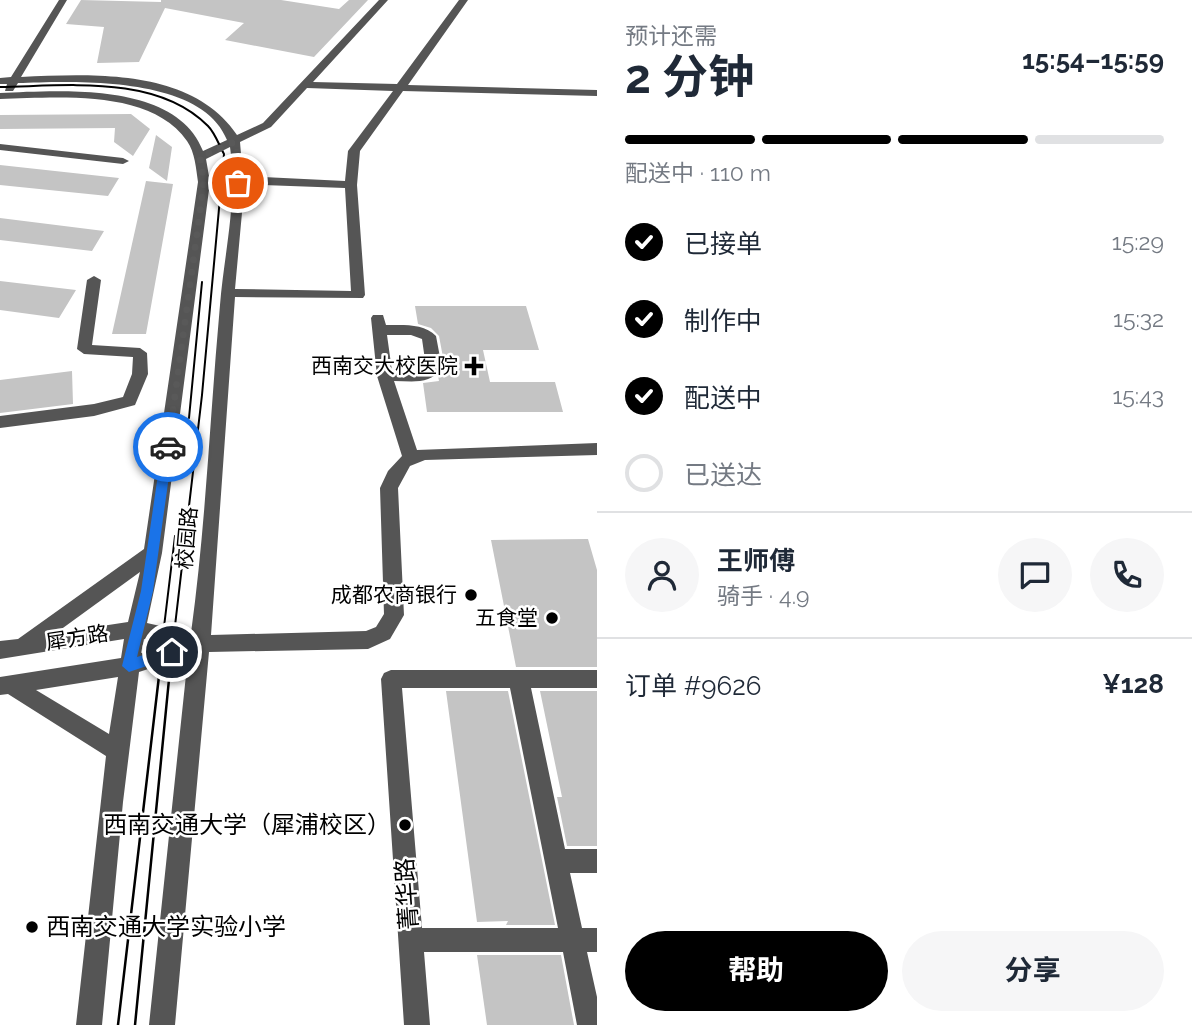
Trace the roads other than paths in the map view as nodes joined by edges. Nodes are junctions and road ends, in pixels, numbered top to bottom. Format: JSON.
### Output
{"nodes":[{"id":1,"x":63,"y":0,"type":"edge"},
{"id":2,"x":384,"y":0,"type":"edge"},
{"id":3,"x":464,"y":0,"type":"edge"},
{"id":4,"x":305,"y":85,"type":"junction"},
{"id":5,"x":5,"y":88,"type":"edge"},
{"id":6,"x":400,"y":90,"type":"junction"},
{"id":7,"x":597,"y":93,"type":"edge"},
{"id":8,"x":234,"y":142,"type":"junction"},
{"id":9,"x":0,"y":147,"type":"edge"},
{"id":10,"x":200,"y":157,"type":"junction"},
{"id":11,"x":123,"y":161,"type":"dead end"},
{"id":12,"x":263,"y":181,"type":"dead end"},
{"id":13,"x":351,"y":185,"type":"junction"},
{"id":14,"x":93,"y":280,"type":"dead end"},
{"id":15,"x":228,"y":293,"type":"junction"},
{"id":16,"x":385,"y":376,"type":"junction"},
{"id":17,"x":0,"y":422,"type":"edge"},
{"id":18,"x":596,"y":451,"type":"edge"},
{"id":19,"x":411,"y":457,"type":"junction"},
{"id":20,"x":153,"y":553,"type":"junction"},
{"id":21,"x":137,"y":629,"type":"junction"},
{"id":22,"x":200,"y":644,"type":"junction"},
{"id":23,"x":20,"y":647,"type":"junction"},
{"id":24,"x":0,"y":650,"type":"edge"},
{"id":25,"x":129,"y":666,"type":"junction"},
{"id":26,"x":597,"y":679,"type":"edge"},
{"id":27,"x":519,"y":680,"type":"junction"},
{"id":28,"x":5,"y":686,"type":"edge"},
{"id":29,"x":116,"y":750,"type":"junction"},
{"id":30,"x":557,"y":862,"type":"junction"},
{"id":31,"x":597,"y":862,"type":"edge"},
{"id":32,"x":411,"y":940,"type":"junction"},
{"id":33,"x":585,"y":940,"type":"edge"},
{"id":34,"x":591,"y":1015,"type":"edge"},
{"id":35,"x":89,"y":1025,"type":"edge"},
{"id":36,"x":162,"y":1025,"type":"edge"},
{"id":37,"x":417,"y":1025,"type":"edge"}],
"edges":[{"from":1,"to":5,"type":"street"},
{"from":2,"to":4,"type":"street"},
{"from":3,"to":6,"type":"street"},
{"from":4,"to":6,"type":"street"},
{"from":4,"to":8,"type":"street"},
{"from":5,"to":8,"type":"street"},
{"from":5,"to":10,"type":"street","name":"校园路"},
{"from":6,"to":7,"type":"street"},
{"from":6,"to":13,"type":"street"},
{"from":8,"to":10,"type":"street"},
{"from":8,"to":15,"type":"street","name":"校园路"},
{"from":9,"to":11,"type":"street"},
{"from":10,"to":20,"type":"street","name":"校园路"},
{"from":12,"to":13,"type":"street"},
{"from":13,"to":15,"type":"street"},
{"from":14,"to":17,"type":"street"},
{"from":15,"to":22,"type":"street","name":"校园路"},
{"from":16,"to":16,"type":"street"},
{"from":16,"to":19,"type":"street"},
{"from":18,"to":19,"type":"street"},
{"from":19,"to":22,"type":"street"},
{"from":20,"to":21,"type":"street","name":"校园路"},
{"from":20,"to":23,"type":"street"},
{"from":21,"to":22,"type":"street","name":"犀方路"},
{"from":21,"to":23,"type":"street","name":"犀方路"},
{"from":21,"to":25,"type":"street","name":"校园路"},
{"from":22,"to":25,"type":"street","name":"犀方路"},
{"from":22,"to":36,"type":"street","name":"校园路"},
{"from":23,"to":24,"type":"street","name":"犀方路"},
{"from":25,"to":28,"type":"street","name":"犀方路"},
{"from":25,"to":29,"type":"street","name":"校园路"},
{"from":26,"to":27,"type":"street"},
{"from":27,"to":30,"type":"street"},
{"from":27,"to":32,"type":"street","name":"菁华路"},
{"from":28,"to":29,"type":"street"},
{"from":29,"to":35,"type":"street","name":"校园路"},
{"from":30,"to":31,"type":"street"},
{"from":30,"to":33,"type":"street"},
{"from":32,"to":33,"type":"street"},
{"from":32,"to":37,"type":"street","name":"菁华路"},
{"from":33,"to":34,"type":"street"}]}
